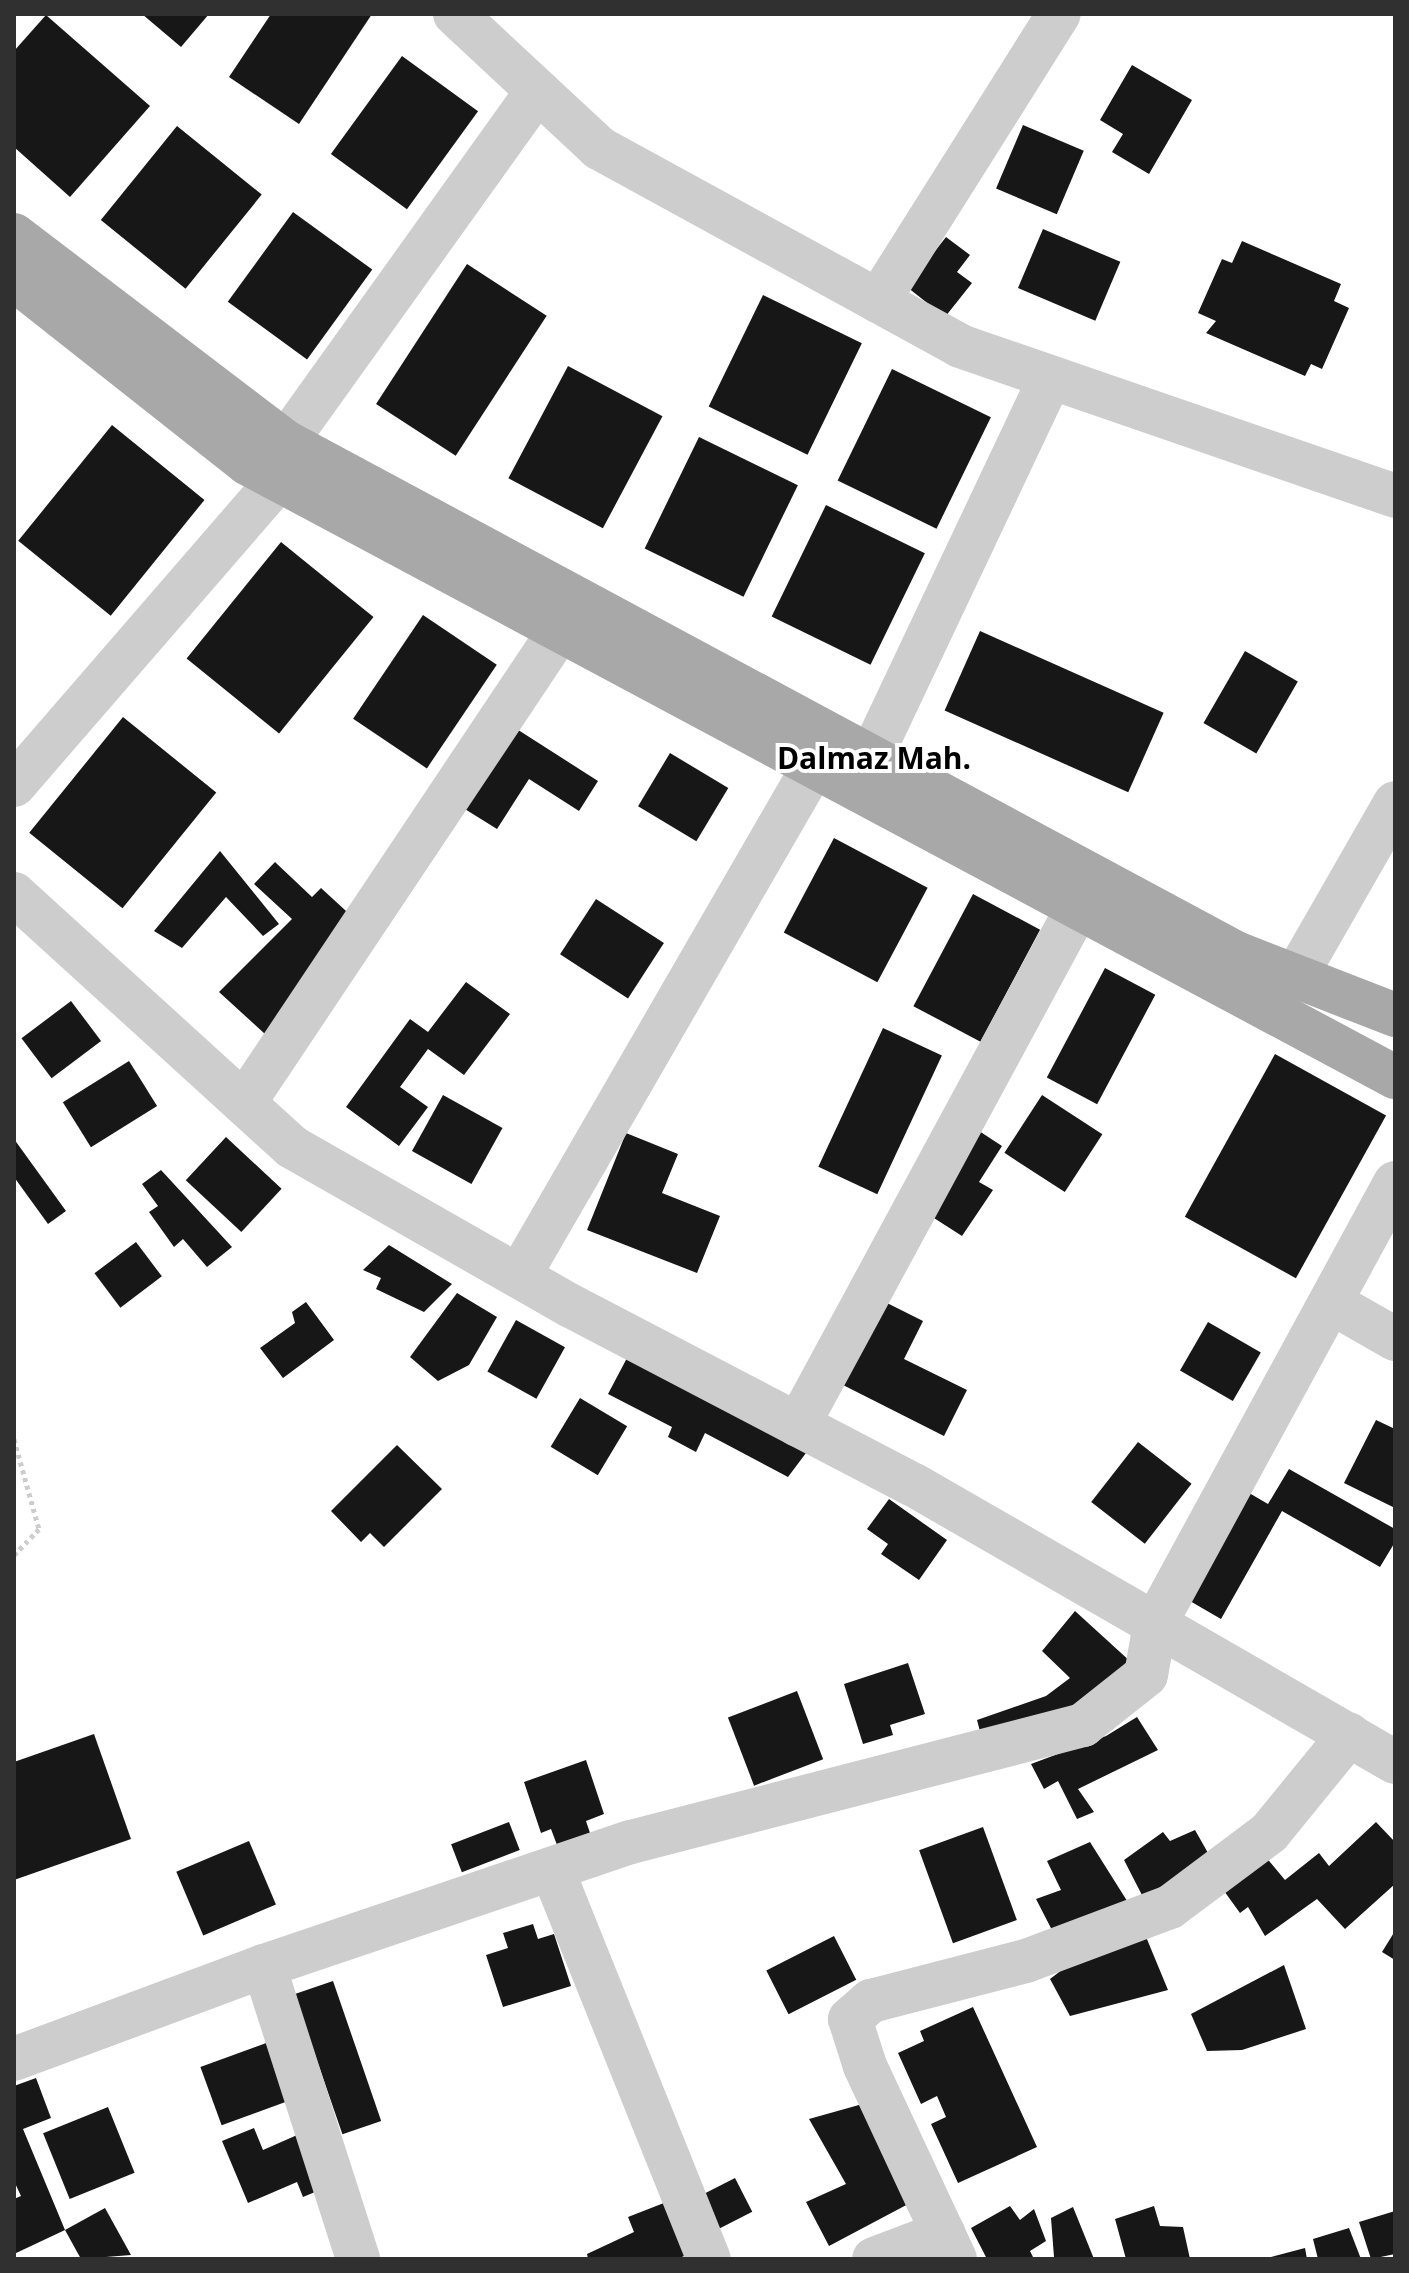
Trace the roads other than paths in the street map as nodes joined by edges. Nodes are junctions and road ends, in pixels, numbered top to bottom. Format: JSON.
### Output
{"nodes":[{"id":1,"x":1059,"y":14,"type":"edge"},
{"id":2,"x":463,"y":16,"type":"edge"},
{"id":3,"x":537,"y":91,"type":"junction"},
{"id":4,"x":14,"y":235,"type":"edge"},
{"id":5,"x":14,"y":279,"type":"edge"},
{"id":6,"x":878,"y":301,"type":"junction"},
{"id":7,"x":1050,"y":378,"type":"junction"},
{"id":8,"x":282,"y":461,"type":"junction"},
{"id":9,"x":1395,"y":496,"type":"edge"},
{"id":10,"x":560,"y":630,"type":"junction"},
{"id":11,"x":870,"y":759,"type":"junction"},
{"id":12,"x":815,"y":764,"type":"junction"},
{"id":13,"x":14,"y":785,"type":"edge"},
{"id":14,"x":1395,"y":803,"type":"edge"},
{"id":15,"x":14,"y":894,"type":"edge"},
{"id":16,"x":1079,"y":905,"type":"junction"},
{"id":17,"x":1296,"y":976,"type":"junction"},
{"id":18,"x":1395,"y":1015,"type":"edge"},
{"id":19,"x":1395,"y":1077,"type":"edge"},
{"id":20,"x":244,"y":1103,"type":"junction"},
{"id":21,"x":1395,"y":1183,"type":"edge"},
{"id":22,"x":519,"y":1276,"type":"junction"},
{"id":23,"x":1332,"y":1303,"type":"junction"},
{"id":24,"x":1395,"y":1339,"type":"edge"},
{"id":25,"x":798,"y":1425,"type":"junction"},
{"id":26,"x":1155,"y":1624,"type":"junction"},
{"id":27,"x":1349,"y":1735,"type":"junction"},
{"id":28,"x":1395,"y":1762,"type":"edge"},
{"id":29,"x":552,"y":1869,"type":"junction"},
{"id":30,"x":264,"y":1966,"type":"junction"},
{"id":31,"x":14,"y":2059,"type":"edge"},
{"id":32,"x":949,"y":2246,"type":"edge"},
{"id":33,"x":358,"y":2259,"type":"edge"},
{"id":34,"x":709,"y":2259,"type":"edge"},
{"id":35,"x":874,"y":2259,"type":"edge"}],
"edges":[{"from":1,"to":6,"type":"street"},
{"from":2,"to":3,"type":"street"},
{"from":3,"to":6,"type":"street"},
{"from":3,"to":8,"type":"street"},
{"from":4,"to":8,"type":"main road"},
{"from":5,"to":8,"type":"main road"},
{"from":6,"to":7,"type":"street"},
{"from":7,"to":9,"type":"street"},
{"from":7,"to":11,"type":"street"},
{"from":8,"to":10,"type":"main road"},
{"from":8,"to":11,"type":"main road"},
{"from":8,"to":13,"type":"street"},
{"from":10,"to":12,"type":"main road"},
{"from":10,"to":20,"type":"street"},
{"from":11,"to":17,"type":"main road"},
{"from":12,"to":16,"type":"main road"},
{"from":12,"to":22,"type":"street"},
{"from":14,"to":17,"type":"street"},
{"from":15,"to":20,"type":"street"},
{"from":16,"to":19,"type":"main road"},
{"from":16,"to":25,"type":"street"},
{"from":17,"to":18,"type":"main road"},
{"from":20,"to":22,"type":"street"},
{"from":21,"to":23,"type":"street"},
{"from":22,"to":25,"type":"street"},
{"from":23,"to":24,"type":"street"},
{"from":23,"to":26,"type":"street"},
{"from":25,"to":26,"type":"street"},
{"from":26,"to":27,"type":"street"},
{"from":26,"to":29,"type":"street"},
{"from":27,"to":28,"type":"street"},
{"from":27,"to":32,"type":"street"},
{"from":29,"to":30,"type":"street"},
{"from":29,"to":34,"type":"street"},
{"from":30,"to":31,"type":"street"},
{"from":30,"to":33,"type":"street"},
{"from":32,"to":35,"type":"street"}]}
